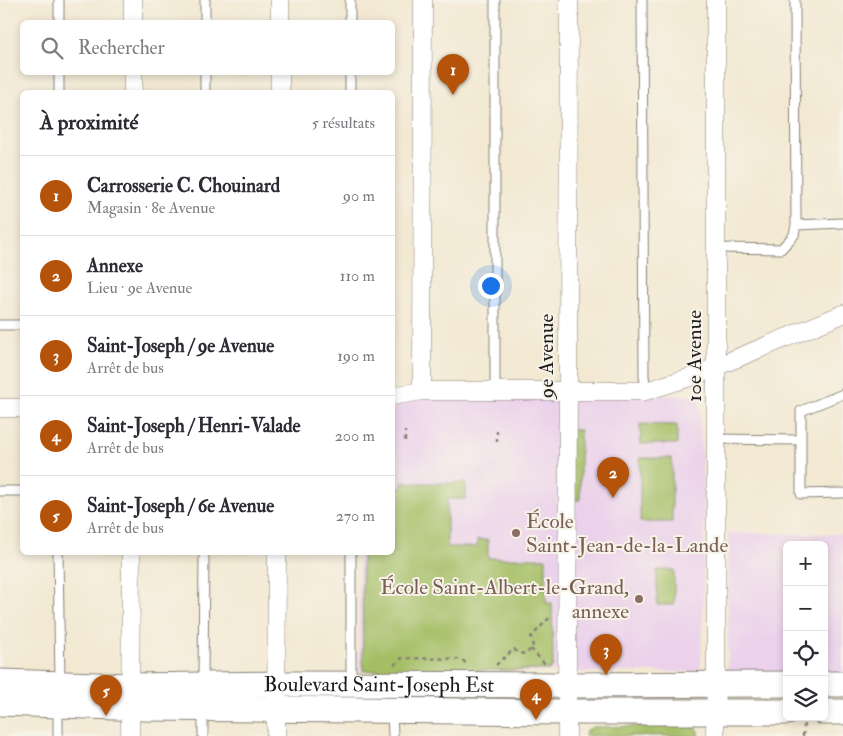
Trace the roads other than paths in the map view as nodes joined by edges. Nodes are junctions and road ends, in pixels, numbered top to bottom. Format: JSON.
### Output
{"nodes":[{"id":1,"x":59,"y":0,"type":"edge"},
{"id":2,"x":133,"y":0,"type":"edge"},
{"id":3,"x":205,"y":0,"type":"edge"},
{"id":4,"x":280,"y":0,"type":"edge"},
{"id":5,"x":350,"y":0,"type":"edge"},
{"id":6,"x":423,"y":0,"type":"edge"},
{"id":7,"x":496,"y":0,"type":"edge"},
{"id":8,"x":569,"y":0,"type":"edge"},
{"id":9,"x":642,"y":0,"type":"edge"},
{"id":10,"x":716,"y":0,"type":"edge"},
{"id":11,"x":795,"y":0,"type":"edge"},
{"id":12,"x":59,"y":20,"type":"edge"},
{"id":13,"x":133,"y":20,"type":"edge"},
{"id":14,"x":205,"y":20,"type":"edge"},
{"id":15,"x":280,"y":20,"type":"edge"},
{"id":16,"x":350,"y":20,"type":"edge"},
{"id":17,"x":59,"y":75,"type":"edge"},
{"id":18,"x":133,"y":75,"type":"edge"},
{"id":19,"x":205,"y":75,"type":"edge"},
{"id":20,"x":280,"y":75,"type":"edge"},
{"id":21,"x":350,"y":75,"type":"edge"},
{"id":22,"x":59,"y":90,"type":"edge"},
{"id":23,"x":133,"y":90,"type":"edge"},
{"id":24,"x":205,"y":90,"type":"edge"},
{"id":25,"x":280,"y":90,"type":"edge"},
{"id":26,"x":350,"y":90,"type":"edge"},
{"id":27,"x":843,"y":223,"type":"edge"},
{"id":28,"x":796,"y":225,"type":"junction"},
{"id":29,"x":716,"y":248,"type":"junction"},
{"id":30,"x":843,"y":314,"type":"edge"},
{"id":31,"x":0,"y":324,"type":"edge"},
{"id":32,"x":20,"y":324,"type":"edge"},
{"id":33,"x":716,"y":366,"type":"junction"},
{"id":34,"x":422,"y":391,"type":"junction"},
{"id":35,"x":495,"y":391,"type":"junction"},
{"id":36,"x":568,"y":391,"type":"junction"},
{"id":37,"x":646,"y":391,"type":"junction"},
{"id":38,"x":843,"y":394,"type":"edge"},
{"id":39,"x":395,"y":396,"type":"edge"},
{"id":40,"x":0,"y":408,"type":"edge"},
{"id":41,"x":20,"y":408,"type":"edge"},
{"id":42,"x":716,"y":440,"type":"junction"},
{"id":43,"x":801,"y":440,"type":"junction"},
{"id":44,"x":0,"y":491,"type":"edge"},
{"id":45,"x":20,"y":491,"type":"edge"},
{"id":46,"x":843,"y":493,"type":"edge"},
{"id":47,"x":58,"y":555,"type":"edge"},
{"id":48,"x":131,"y":555,"type":"edge"},
{"id":49,"x":204,"y":555,"type":"edge"},
{"id":50,"x":277,"y":555,"type":"edge"},
{"id":51,"x":350,"y":555,"type":"edge"},
{"id":52,"x":0,"y":682,"type":"edge"},
{"id":53,"x":351,"y":684,"type":"junction"},
{"id":54,"x":716,"y":684,"type":"junction"},
{"id":55,"x":783,"y":684,"type":"edge"},
{"id":56,"x":828,"y":684,"type":"edge"},
{"id":57,"x":843,"y":684,"type":"edge"},
{"id":58,"x":568,"y":685,"type":"junction"},
{"id":59,"x":59,"y":695,"type":"junction"},
{"id":60,"x":276,"y":696,"type":"junction"},
{"id":61,"x":131,"y":697,"type":"junction"},
{"id":62,"x":203,"y":697,"type":"junction"},
{"id":63,"x":0,"y":704,"type":"edge"},
{"id":64,"x":392,"y":710,"type":"junction"},
{"id":65,"x":843,"y":712,"type":"edge"},
{"id":66,"x":828,"y":714,"type":"edge"},
{"id":67,"x":783,"y":718,"type":"edge"},
{"id":68,"x":568,"y":724,"type":"edge"},
{"id":69,"x":715,"y":724,"type":"edge"},
{"id":70,"x":58,"y":736,"type":"edge"},
{"id":71,"x":130,"y":736,"type":"edge"},
{"id":72,"x":203,"y":736,"type":"edge"},
{"id":73,"x":276,"y":736,"type":"edge"},
{"id":74,"x":393,"y":736,"type":"edge"}],
"edges":[{"from":1,"to":12,"type":"lane"},
{"from":2,"to":13,"type":"street"},
{"from":3,"to":14,"type":"lane"},
{"from":4,"to":15,"type":"street"},
{"from":5,"to":16,"type":"lane"},
{"from":6,"to":34,"type":"street"},
{"from":7,"to":35,"type":"lane"},
{"from":8,"to":36,"type":"street","name":"9e Avenue"},
{"from":9,"to":37,"type":"lane"},
{"from":10,"to":29,"type":"street","name":"10e Avenue"},
{"from":11,"to":28,"type":"lane"},
{"from":17,"to":22,"type":"lane"},
{"from":18,"to":23,"type":"street"},
{"from":19,"to":24,"type":"lane"},
{"from":20,"to":25,"type":"street"},
{"from":21,"to":26,"type":"lane"},
{"from":27,"to":28,"type":"lane"},
{"from":28,"to":29,"type":"lane"},
{"from":29,"to":33,"type":"street","name":"10e Avenue"},
{"from":30,"to":33,"type":"street"},
{"from":31,"to":32,"type":"lane"},
{"from":33,"to":37,"type":"street"},
{"from":33,"to":42,"type":"street","name":"10e Avenue"},
{"from":34,"to":35,"type":"street"},
{"from":34,"to":39,"type":"street"},
{"from":35,"to":36,"type":"street"},
{"from":36,"to":37,"type":"street"},
{"from":36,"to":58,"type":"street","name":"9e Avenue"},
{"from":38,"to":43,"type":"lane"},
{"from":40,"to":41,"type":"street"},
{"from":42,"to":43,"type":"lane"},
{"from":42,"to":54,"type":"street","name":"10e Avenue"},
{"from":43,"to":46,"type":"lane"},
{"from":44,"to":45,"type":"lane"},
{"from":47,"to":59,"type":"lane"},
{"from":48,"to":61,"type":"street"},
{"from":49,"to":62,"type":"lane"},
{"from":50,"to":60,"type":"street"},
{"from":51,"to":53,"type":"lane"},
{"from":52,"to":59,"type":"main road","name":"Boulevard Saint-Joseph Est"},
{"from":53,"to":58,"type":"main road","name":"Boulevard Saint-Joseph Est"},
{"from":53,"to":60,"type":"main road","name":"Boulevard Saint-Joseph Est"},
{"from":54,"to":55,"type":"main road","name":"Boulevard Saint-Joseph Est"},
{"from":54,"to":58,"type":"main road","name":"Boulevard Saint-Joseph Est"},
{"from":54,"to":69,"type":"street","name":"10e Avenue"},
{"from":56,"to":57,"type":"main road"},
{"from":58,"to":68,"type":"street","name":"9e Avenue"},
{"from":59,"to":61,"type":"main road","name":"Boulevard Saint-Joseph Est"},
{"from":59,"to":63,"type":"main road","name":"Boulevard Saint-Joseph Est"},
{"from":59,"to":70,"type":"lane"},
{"from":60,"to":62,"type":"main road","name":"Boulevard Saint-Joseph Est"},
{"from":60,"to":64,"type":"main road","name":"Boulevard Saint-Joseph Est"},
{"from":60,"to":73,"type":"street"},
{"from":61,"to":62,"type":"main road","name":"Boulevard Saint-Joseph Est"},
{"from":61,"to":71,"type":"street"},
{"from":62,"to":72,"type":"lane"},
{"from":64,"to":68,"type":"main road","name":"Boulevard Saint-Joseph Est"},
{"from":64,"to":74,"type":"lane"},
{"from":65,"to":66,"type":"main road","name":"Boulevard Saint-Joseph Est"},
{"from":67,"to":69,"type":"main road","name":"Boulevard Saint-Joseph Est"},
{"from":68,"to":69,"type":"main road","name":"Boulevard Saint-Joseph Est"}]}
